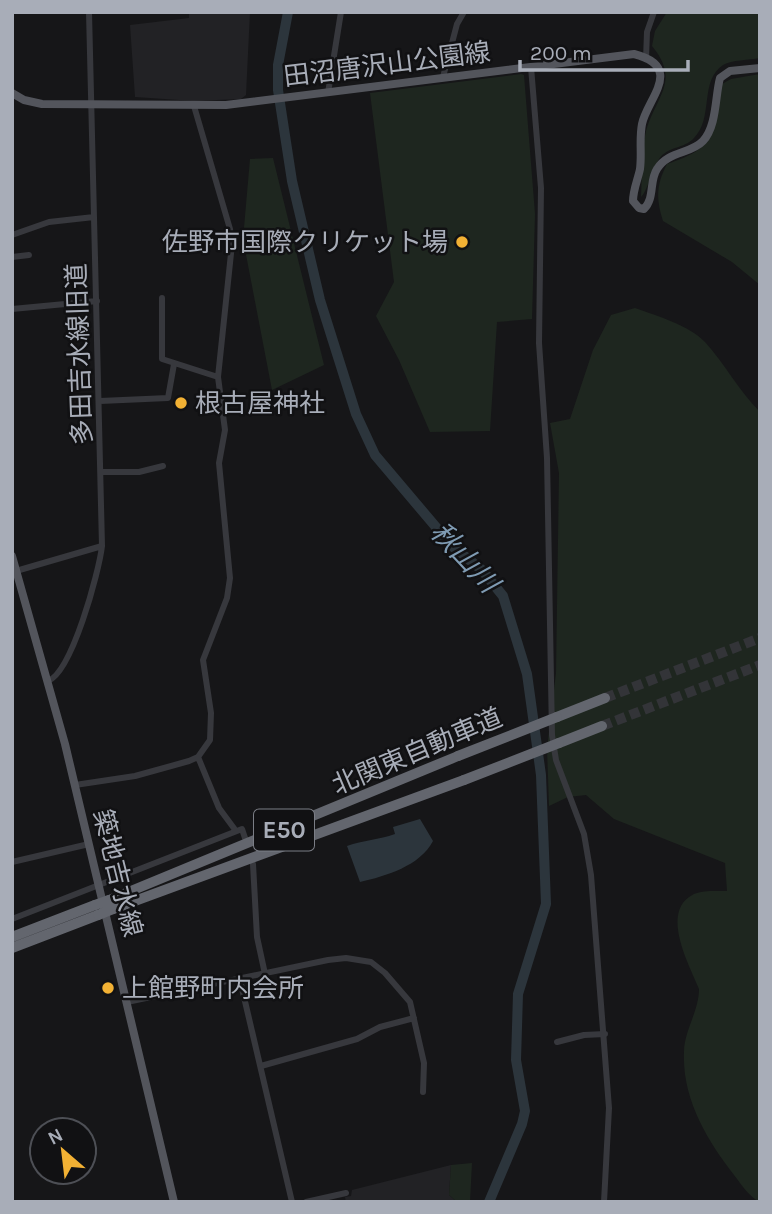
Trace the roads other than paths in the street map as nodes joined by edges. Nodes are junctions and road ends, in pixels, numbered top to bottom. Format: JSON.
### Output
{"nodes":[{"id":1,"x":89,"y":12,"type":"edge"},
{"id":2,"x":341,"y":12,"type":"edge"},
{"id":3,"x":464,"y":12,"type":"edge"},
{"id":4,"x":654,"y":12,"type":"edge"},
{"id":5,"x":646,"y":59,"type":"junction"},
{"id":6,"x":531,"y":67,"type":"junction"},
{"id":7,"x":760,"y":68,"type":"edge"},
{"id":8,"x":443,"y":77,"type":"junction"},
{"id":9,"x":12,"y":93,"type":"edge"},
{"id":10,"x":328,"y":93,"type":"junction"},
{"id":11,"x":90,"y":102,"type":"junction"},
{"id":12,"x":194,"y":106,"type":"junction"},
{"id":13,"x":93,"y":217,"type":"junction"},
{"id":14,"x":12,"y":235,"type":"edge"},
{"id":15,"x":29,"y":255,"type":"dead end"},
{"id":16,"x":12,"y":257,"type":"edge"},
{"id":17,"x":162,"y":298,"type":"dead end"},
{"id":18,"x":97,"y":301,"type":"junction"},
{"id":19,"x":12,"y":309,"type":"edge"},
{"id":20,"x":174,"y":364,"type":"junction"},
{"id":21,"x":218,"y":377,"type":"junction"},
{"id":22,"x":100,"y":401,"type":"junction"},
{"id":23,"x":163,"y":467,"type":"dead end"},
{"id":24,"x":101,"y":472,"type":"junction"},
{"id":25,"x":102,"y":546,"type":"junction"},
{"id":26,"x":12,"y":556,"type":"edge"},
{"id":27,"x":16,"y":571,"type":"junction"},
{"id":28,"x":48,"y":681,"type":"junction"},
{"id":29,"x":605,"y":698,"type":"tunnel mouth"},
{"id":30,"x":602,"y":726,"type":"tunnel mouth"},
{"id":31,"x":198,"y":757,"type":"junction"},
{"id":32,"x":75,"y":785,"type":"junction"},
{"id":33,"x":236,"y":831,"type":"junction"},
{"id":34,"x":245,"y":838,"type":"dead end"},
{"id":35,"x":89,"y":844,"type":"junction"},
{"id":36,"x":12,"y":862,"type":"edge"},
{"id":37,"x":253,"y":864,"type":"dead end"},
{"id":38,"x":99,"y":886,"type":"junction"},
{"id":39,"x":111,"y":904,"type":"junction"},
{"id":40,"x":97,"y":910,"type":"junction"},
{"id":41,"x":12,"y":919,"type":"edge"},
{"id":42,"x":12,"y":937,"type":"edge"},
{"id":43,"x":12,"y":948,"type":"edge"},
{"id":44,"x":265,"y":974,"type":"junction"},
{"id":45,"x":240,"y":980,"type":"junction"},
{"id":46,"x":127,"y":1002,"type":"junction"},
{"id":47,"x":414,"y":1018,"type":"junction"},
{"id":48,"x":605,"y":1034,"type":"junction"},
{"id":49,"x":557,"y":1042,"type":"dead end"},
{"id":50,"x":261,"y":1066,"type":"junction"},
{"id":51,"x":423,"y":1093,"type":"dead end"},
{"id":52,"x":346,"y":1194,"type":"dead end"},
{"id":53,"x":174,"y":1202,"type":"edge"},
{"id":54,"x":292,"y":1202,"type":"edge"},
{"id":55,"x":306,"y":1202,"type":"edge"},
{"id":56,"x":604,"y":1202,"type":"edge"}],
"edges":[{"from":1,"to":11,"type":"street","name":"多田吉水線旧道"},
{"from":2,"to":10,"type":"street"},
{"from":3,"to":8,"type":"street"},
{"from":4,"to":5,"type":"street"},
{"from":5,"to":6,"type":"main road","name":"田沼唐沢山公園線"},
{"from":5,"to":7,"type":"main road"},
{"from":6,"to":8,"type":"main road","name":"田沼唐沢山公園線"},
{"from":6,"to":48,"type":"street"},
{"from":8,"to":10,"type":"main road","name":"田沼唐沢山公園線"},
{"from":9,"to":11,"type":"main road","name":"田沼唐沢山公園線"},
{"from":10,"to":12,"type":"main road","name":"田沼唐沢山公園線"},
{"from":11,"to":12,"type":"main road","name":"田沼唐沢山公園線"},
{"from":11,"to":13,"type":"street","name":"多田吉水線旧道"},
{"from":12,"to":21,"type":"street"},
{"from":13,"to":14,"type":"street"},
{"from":13,"to":18,"type":"street","name":"多田吉水線旧道"},
{"from":15,"to":16,"type":"street"},
{"from":17,"to":20,"type":"street"},
{"from":18,"to":19,"type":"street"},
{"from":18,"to":22,"type":"street","name":"多田吉水線旧道"},
{"from":20,"to":21,"type":"street"},
{"from":20,"to":22,"type":"street"},
{"from":21,"to":31,"type":"street"},
{"from":22,"to":24,"type":"street","name":"多田吉水線旧道"},
{"from":23,"to":24,"type":"street"},
{"from":24,"to":25,"type":"street","name":"多田吉水線旧道"},
{"from":25,"to":27,"type":"street"},
{"from":25,"to":28,"type":"street","name":"多田吉水線旧道"},
{"from":26,"to":27,"type":"main road","name":"築地吉水線"},
{"from":27,"to":28,"type":"main road","name":"築地吉水線"},
{"from":28,"to":32,"type":"main road","name":"築地吉水線"},
{"from":29,"to":39,"type":"highway","name":"北関東自動車道","number":"E50","bridge":true},
{"from":30,"to":39,"type":"highway","name":"北関東自動車道","number":"E50","bridge":true},
{"from":31,"to":32,"type":"street"},
{"from":31,"to":33,"type":"street"},
{"from":32,"to":35,"type":"main road","name":"築地吉水線"},
{"from":33,"to":34,"type":"street"},
{"from":33,"to":38,"type":"street"},
{"from":35,"to":36,"type":"street"},
{"from":35,"to":38,"type":"main road","name":"築地吉水線"},
{"from":37,"to":44,"type":"street"},
{"from":38,"to":41,"type":"street"},
{"from":38,"to":46,"type":"main road","name":"築地吉水線"},
{"from":39,"to":40,"type":"highway","name":"北関東自動車道","number":"E50","bridge":true},
{"from":40,"to":42,"type":"highway","name":"北関東自動車道","number":"E50"},
{"from":40,"to":43,"type":"highway","name":"北関東自動車道","number":"E50"},
{"from":44,"to":45,"type":"street"},
{"from":44,"to":47,"type":"street"},
{"from":45,"to":46,"type":"street"},
{"from":45,"to":50,"type":"street"},
{"from":46,"to":53,"type":"main road","name":"築地吉水線"},
{"from":47,"to":50,"type":"street"},
{"from":47,"to":51,"type":"street"},
{"from":48,"to":49,"type":"street"},
{"from":48,"to":56,"type":"street"},
{"from":50,"to":54,"type":"street"},
{"from":52,"to":55,"type":"street"}]}
